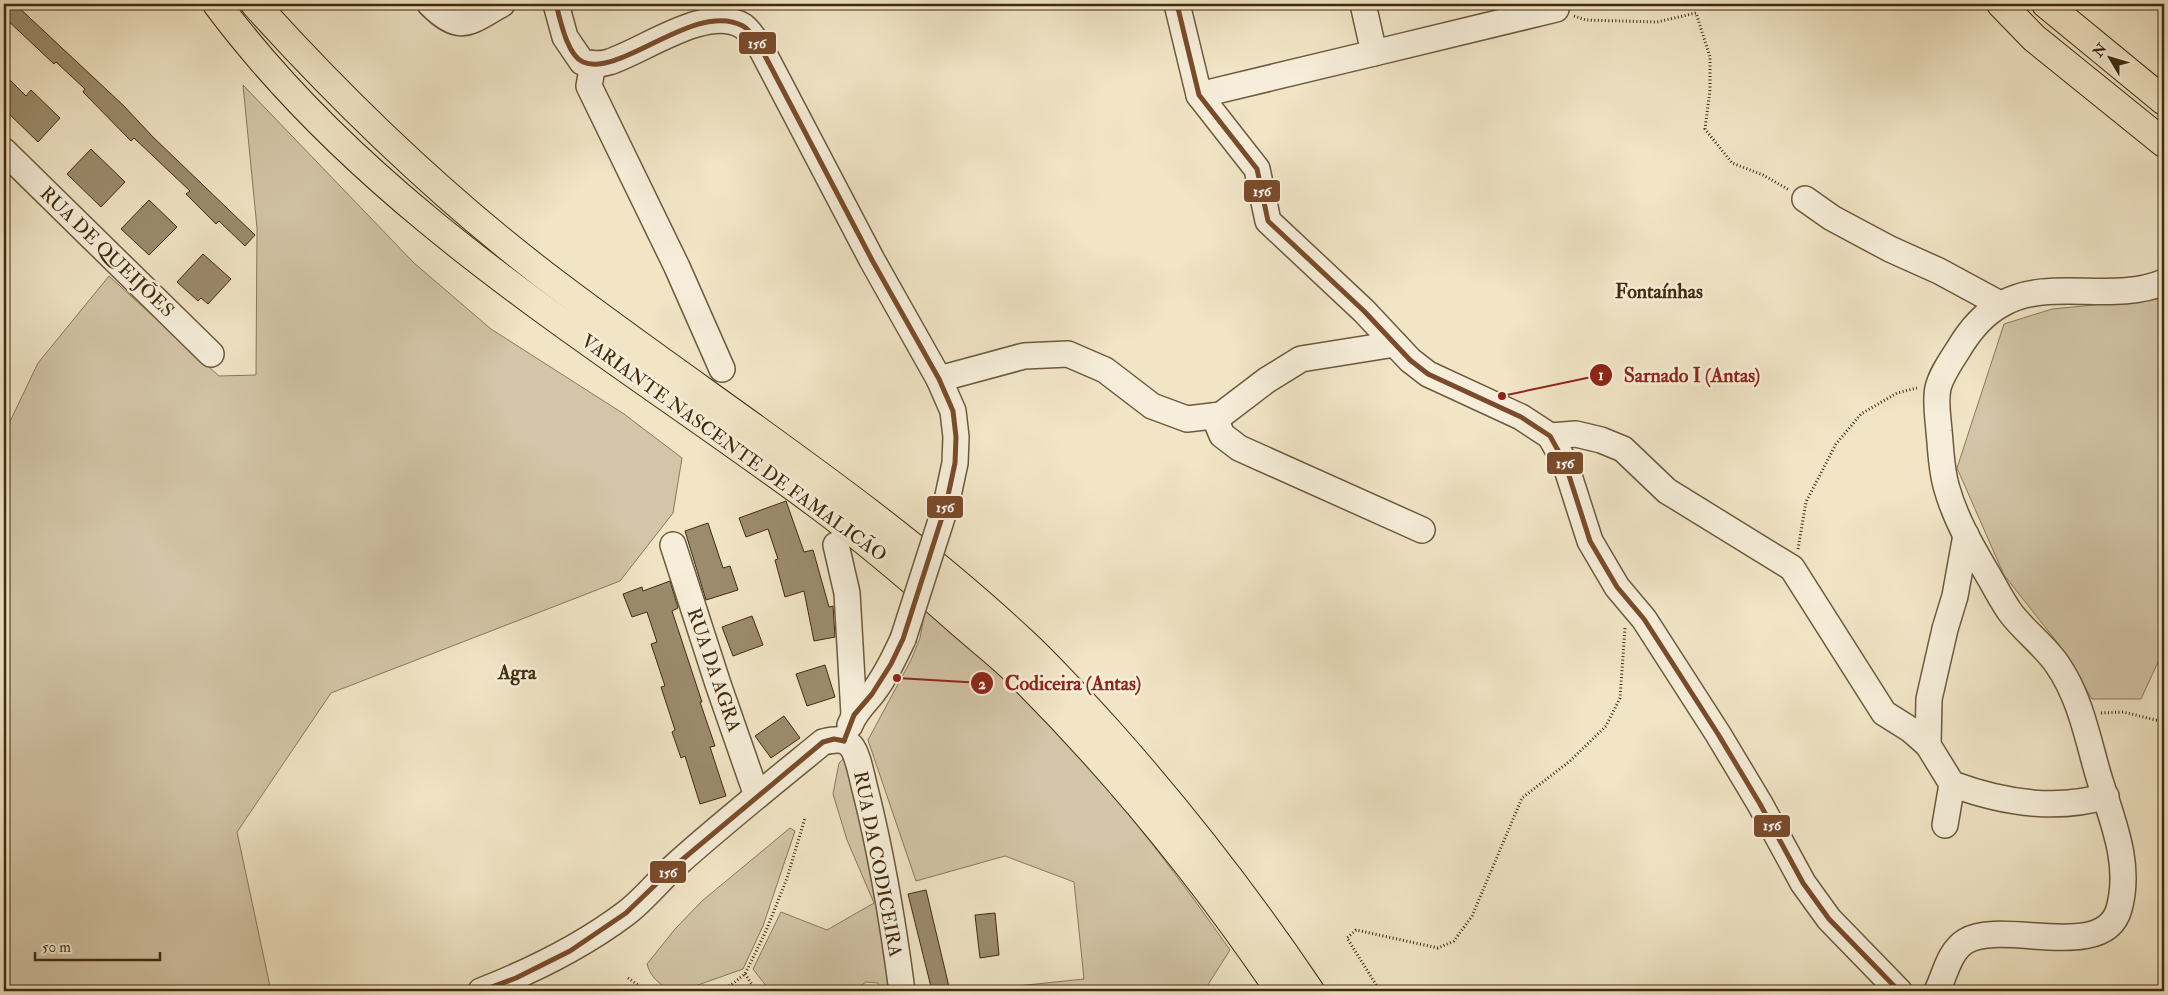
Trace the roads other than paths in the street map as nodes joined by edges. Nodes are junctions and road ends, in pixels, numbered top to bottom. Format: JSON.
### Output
{"nodes":[{"id":1,"x":200,"y":4,"type":"edge"},
{"id":2,"x":216,"y":4,"type":"edge"},
{"id":3,"x":255,"y":4,"type":"edge"},
{"id":4,"x":272,"y":4,"type":"edge"},
{"id":5,"x":430,"y":4,"type":"edge"},
{"id":6,"x":502,"y":4,"type":"edge"},
{"id":7,"x":556,"y":4,"type":"edge"},
{"id":8,"x":1177,"y":4,"type":"edge"},
{"id":9,"x":1363,"y":4,"type":"edge"},
{"id":10,"x":2001,"y":4,"type":"edge"},
{"id":11,"x":2046,"y":4,"type":"edge"},
{"id":12,"x":1556,"y":7,"type":"edge"},
{"id":13,"x":240,"y":35,"type":"junction"},
{"id":14,"x":1374,"y":53,"type":"junction"},
{"id":15,"x":592,"y":64,"type":"junction"},
{"id":16,"x":316,"y":69,"type":"junction"},
{"id":17,"x":1199,"y":95,"type":"junction"},
{"id":18,"x":2164,"y":101,"type":"edge"},
{"id":19,"x":2164,"y":143,"type":"edge"},
{"id":20,"x":4,"y":150,"type":"edge"},
{"id":21,"x":1805,"y":199,"type":"road end"},
{"id":22,"x":2164,"y":282,"type":"edge"},
{"id":23,"x":2000,"y":304,"type":"junction"},
{"id":24,"x":1395,"y":344,"type":"junction"},
{"id":25,"x":211,"y":354,"type":"dead end"},
{"id":26,"x":722,"y":369,"type":"dead end"},
{"id":27,"x":939,"y":379,"type":"junction"},
{"id":28,"x":1214,"y":416,"type":"junction"},
{"id":29,"x":1550,"y":436,"type":"junction"},
{"id":30,"x":1422,"y":530,"type":"dead end"},
{"id":31,"x":1966,"y":536,"type":"junction"},
{"id":32,"x":673,"y":545,"type":"dead end"},
{"id":33,"x":836,"y":545,"type":"dead end"},
{"id":34,"x":854,"y":715,"type":"junction"},
{"id":35,"x":844,"y":741,"type":"junction"},
{"id":36,"x":1928,"y":745,"type":"junction"},
{"id":37,"x":1952,"y":784,"type":"junction"},
{"id":38,"x":757,"y":796,"type":"junction"},
{"id":39,"x":2106,"y":796,"type":"junction"},
{"id":40,"x":1945,"y":825,"type":"dead end"},
{"id":41,"x":481,"y":991,"type":"edge"},
{"id":42,"x":902,"y":991,"type":"edge"},
{"id":43,"x":1280,"y":991,"type":"edge"},
{"id":44,"x":1310,"y":991,"type":"edge"},
{"id":45,"x":1899,"y":991,"type":"edge"},
{"id":46,"x":1937,"y":991,"type":"edge"}],
"edges":[{"from":1,"to":13,"type":"highway"},
{"from":2,"to":13,"type":"highway","name":"VARIANTE NASCENTE DE FAMALICÃO"},
{"from":3,"to":16,"type":"highway","name":"VARIANTE NASCENTE DE FAMALICÃO"},
{"from":4,"to":16,"type":"highway"},
{"from":5,"to":6,"type":"street"},
{"from":7,"to":15,"type":"street"},
{"from":8,"to":17,"type":"street"},
{"from":9,"to":14,"type":"street"},
{"from":10,"to":19,"type":"highway"},
{"from":11,"to":18,"type":"highway"},
{"from":12,"to":14,"type":"street"},
{"from":13,"to":43,"type":"highway","name":"VARIANTE NASCENTE DE FAMALICÃO"},
{"from":14,"to":17,"type":"street"},
{"from":15,"to":26,"type":"street"},
{"from":15,"to":27,"type":"street"},
{"from":16,"to":44,"type":"highway","name":"VARIANTE NASCENTE DE FAMALICÃO"},
{"from":17,"to":24,"type":"street"},
{"from":20,"to":25,"type":"street","name":"RUA DE QUEIJÕES"},
{"from":21,"to":23,"type":"street"},
{"from":22,"to":23,"type":"street"},
{"from":23,"to":31,"type":"street"},
{"from":24,"to":28,"type":"street"},
{"from":24,"to":29,"type":"street"},
{"from":27,"to":28,"type":"street"},
{"from":27,"to":34,"type":"street","bridge":true},
{"from":28,"to":30,"type":"street"},
{"from":29,"to":36,"type":"street"},
{"from":29,"to":45,"type":"street"},
{"from":31,"to":36,"type":"street"},
{"from":31,"to":39,"type":"street"},
{"from":32,"to":38,"type":"street","name":"RUA DA AGRA"},
{"from":33,"to":34,"type":"street"},
{"from":34,"to":35,"type":"street"},
{"from":35,"to":38,"type":"street"},
{"from":35,"to":42,"type":"street","name":"RUA DA CODICEIRA"},
{"from":36,"to":37,"type":"street"},
{"from":37,"to":39,"type":"street"},
{"from":37,"to":40,"type":"street"},
{"from":38,"to":41,"type":"street"},
{"from":39,"to":46,"type":"street"}]}
